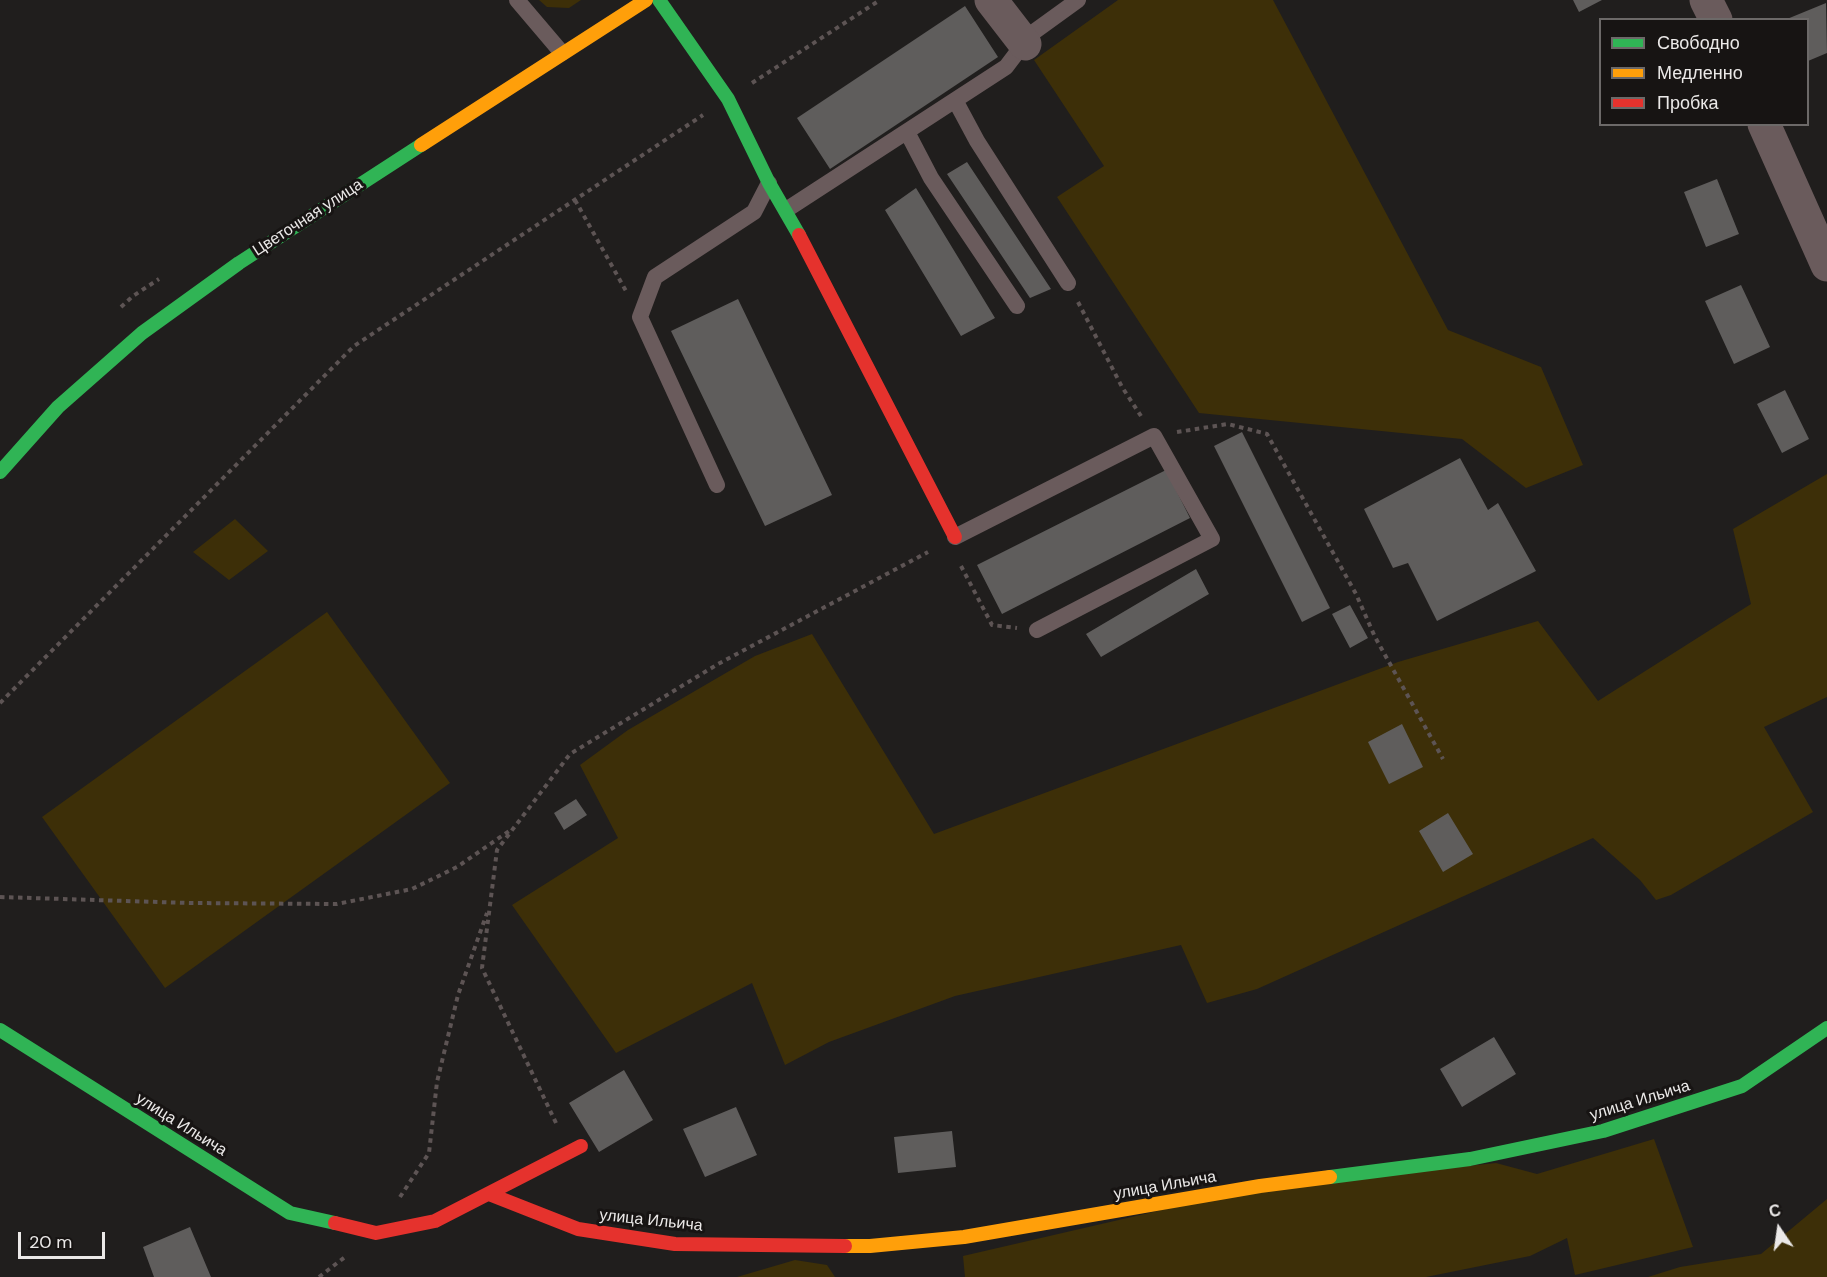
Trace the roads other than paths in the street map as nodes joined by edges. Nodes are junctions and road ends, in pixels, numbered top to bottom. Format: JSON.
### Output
{"nodes":[{"id":1,"x":517,"y":0,"type":"edge"},
{"id":2,"x":646,"y":0,"type":"edge"},
{"id":3,"x":659,"y":0,"type":"edge"},
{"id":4,"x":991,"y":0,"type":"edge"},
{"id":5,"x":1078,"y":0,"type":"edge"},
{"id":6,"x":1706,"y":0,"type":"edge"},
{"id":7,"x":1715,"y":18,"type":"edge"},
{"id":8,"x":1024,"y":44,"type":"junction"},
{"id":9,"x":562,"y":53,"type":"junction"},
{"id":10,"x":955,"y":100,"type":"junction"},
{"id":11,"x":1765,"y":126,"type":"edge"},
{"id":12,"x":907,"y":132,"type":"junction"},
{"id":13,"x":769,"y":183,"type":"junction"},
{"id":14,"x":786,"y":210,"type":"junction"},
{"id":15,"x":1827,"y":265,"type":"edge"},
{"id":16,"x":1068,"y":283,"type":"road end"},
{"id":17,"x":1017,"y":306,"type":"dead end"},
{"id":18,"x":0,"y":472,"type":"edge"},
{"id":19,"x":717,"y":485,"type":"dead end"},
{"id":20,"x":951,"y":539,"type":"joint"},
{"id":21,"x":1037,"y":630,"type":"road end"},
{"id":22,"x":1827,"y":1028,"type":"edge"},
{"id":23,"x":0,"y":1030,"type":"edge"},
{"id":24,"x":581,"y":1146,"type":"dead end"},
{"id":25,"x":489,"y":1194,"type":"junction"}],
"edges":[{"from":1,"to":9,"type":"lane"},
{"from":2,"to":9,"type":"street","name":"Цветочная улица"},
{"from":3,"to":13,"type":"street"},
{"from":4,"to":8,"type":"street"},
{"from":5,"to":8,"type":"lane"},
{"from":6,"to":7,"type":"street"},
{"from":8,"to":10,"type":"lane"},
{"from":9,"to":18,"type":"street","name":"Цветочная улица"},
{"from":10,"to":12,"type":"lane"},
{"from":10,"to":16,"type":"lane"},
{"from":11,"to":15,"type":"street"},
{"from":12,"to":14,"type":"lane"},
{"from":12,"to":17,"type":"lane"},
{"from":13,"to":14,"type":"street"},
{"from":13,"to":19,"type":"lane"},
{"from":14,"to":20,"type":"street"},
{"from":20,"to":21,"type":"lane"},
{"from":22,"to":25,"type":"street","name":"улица Ильича"},
{"from":23,"to":25,"type":"street","name":"улица Ильича"},
{"from":24,"to":25,"type":"street","name":"улица Ильича"}]}
